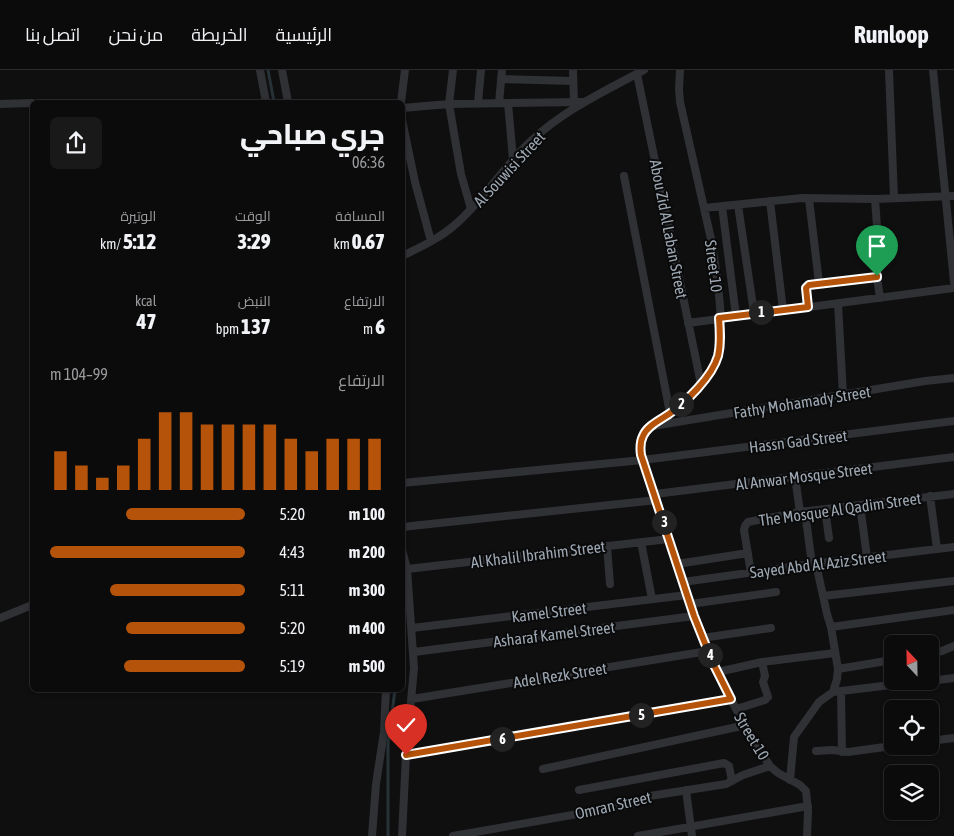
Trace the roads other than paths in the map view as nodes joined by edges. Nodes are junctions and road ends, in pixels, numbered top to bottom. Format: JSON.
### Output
{"nodes":[{"id":1,"x":260,"y":70,"type":"edge"},
{"id":2,"x":282,"y":70,"type":"edge"},
{"id":3,"x":405,"y":70,"type":"edge"},
{"id":4,"x":453,"y":70,"type":"edge"},
{"id":5,"x":481,"y":70,"type":"edge"},
{"id":6,"x":502,"y":70,"type":"edge"},
{"id":7,"x":573,"y":70,"type":"edge"},
{"id":8,"x":680,"y":70,"type":"edge"},
{"id":9,"x":889,"y":70,"type":"edge"},
{"id":10,"x":933,"y":70,"type":"edge"},
{"id":11,"x":640,"y":72,"type":"edge"},
{"id":12,"x":501,"y":80,"type":"junction"},
{"id":13,"x":574,"y":81,"type":"junction"},
{"id":14,"x":266,"y":100,"type":"edge"},
{"id":15,"x":288,"y":100,"type":"edge"},
{"id":16,"x":401,"y":100,"type":"edge"},
{"id":17,"x":574,"y":102,"type":"junction"},
{"id":18,"x":584,"y":102,"type":"junction"},
{"id":19,"x":478,"y":103,"type":"junction"},
{"id":20,"x":504,"y":103,"type":"junction"},
{"id":21,"x":0,"y":104,"type":"edge"},
{"id":22,"x":30,"y":104,"type":"edge"},
{"id":23,"x":449,"y":104,"type":"junction"},
{"id":24,"x":405,"y":108,"type":"edge"},
{"id":25,"x":405,"y":136,"type":"edge"},
{"id":26,"x":513,"y":159,"type":"junction"},
{"id":27,"x":624,"y":176,"type":"dead end"},
{"id":28,"x":950,"y":196,"type":"edge"},
{"id":29,"x":810,"y":198,"type":"junction"},
{"id":30,"x":875,"y":198,"type":"junction"},
{"id":31,"x":894,"y":198,"type":"junction"},
{"id":32,"x":770,"y":201,"type":"junction"},
{"id":33,"x":738,"y":204,"type":"junction"},
{"id":34,"x":722,"y":206,"type":"junction"},
{"id":35,"x":704,"y":208,"type":"junction"},
{"id":36,"x":471,"y":209,"type":"junction"},
{"id":37,"x":431,"y":241,"type":"junction"},
{"id":38,"x":405,"y":254,"type":"edge"},
{"id":39,"x":877,"y":277,"type":"junction"},
{"id":40,"x":954,"y":282,"type":"edge"},
{"id":41,"x":819,"y":283,"type":"junction"},
{"id":42,"x":954,"y":288,"type":"edge"},
{"id":43,"x":880,"y":298,"type":"junction"},
{"id":44,"x":838,"y":303,"type":"junction"},
{"id":45,"x":808,"y":307,"type":"junction"},
{"id":46,"x":783,"y":310,"type":"junction"},
{"id":47,"x":754,"y":313,"type":"junction"},
{"id":48,"x":736,"y":316,"type":"junction"},
{"id":49,"x":719,"y":318,"type":"junction"},
{"id":50,"x":688,"y":323,"type":"junction"},
{"id":51,"x":954,"y":378,"type":"edge"},
{"id":52,"x":700,"y":384,"type":"junction"},
{"id":53,"x":843,"y":395,"type":"junction"},
{"id":54,"x":670,"y":413,"type":"junction"},
{"id":55,"x":954,"y":421,"type":"edge"},
{"id":56,"x":651,"y":426,"type":"junction"},
{"id":57,"x":954,"y":458,"type":"edge"},
{"id":58,"x":643,"y":460,"type":"junction"},
{"id":59,"x":796,"y":477,"type":"junction"},
{"id":60,"x":405,"y":483,"type":"edge"},
{"id":61,"x":954,"y":494,"type":"edge"},
{"id":62,"x":930,"y":496,"type":"junction"},
{"id":63,"x":656,"y":497,"type":"junction"},
{"id":64,"x":860,"y":505,"type":"junction"},
{"id":65,"x":825,"y":509,"type":"junction"},
{"id":66,"x":803,"y":512,"type":"junction"},
{"id":67,"x":405,"y":527,"type":"edge"},
{"id":68,"x":829,"y":538,"type":"dead end"},
{"id":69,"x":669,"y":539,"type":"junction"},
{"id":70,"x":641,"y":542,"type":"junction"},
{"id":71,"x":607,"y":546,"type":"junction"},
{"id":72,"x":954,"y":547,"type":"edge"},
{"id":73,"x":937,"y":549,"type":"junction"},
{"id":74,"x":748,"y":553,"type":"junction"},
{"id":75,"x":867,"y":557,"type":"junction"},
{"id":76,"x":405,"y":561,"type":"edge"},
{"id":77,"x":677,"y":564,"type":"junction"},
{"id":78,"x":814,"y":564,"type":"junction"},
{"id":79,"x":407,"y":569,"type":"junction"},
{"id":80,"x":751,"y":573,"type":"junction"},
{"id":81,"x":954,"y":581,"type":"edge"},
{"id":82,"x":683,"y":582,"type":"junction"},
{"id":83,"x":610,"y":584,"type":"dead end"},
{"id":84,"x":776,"y":592,"type":"dead end"},
{"id":85,"x":687,"y":595,"type":"junction"},
{"id":86,"x":823,"y":596,"type":"junction"},
{"id":87,"x":652,"y":600,"type":"junction"},
{"id":88,"x":690,"y":604,"type":"junction"},
{"id":89,"x":30,"y":606,"type":"edge"},
{"id":90,"x":954,"y":610,"type":"edge"},
{"id":91,"x":694,"y":616,"type":"junction"},
{"id":92,"x":0,"y":618,"type":"edge"},
{"id":93,"x":831,"y":627,"type":"junction"},
{"id":94,"x":412,"y":628,"type":"junction"},
{"id":95,"x":771,"y":628,"type":"dead end"},
{"id":96,"x":702,"y":638,"type":"junction"},
{"id":97,"x":954,"y":646,"type":"edge"},
{"id":98,"x":708,"y":651,"type":"junction"},
{"id":99,"x":414,"y":652,"type":"junction"},
{"id":100,"x":939,"y":652,"type":"edge"},
{"id":101,"x":835,"y":653,"type":"junction"},
{"id":102,"x":884,"y":661,"type":"edge"},
{"id":103,"x":762,"y":662,"type":"junction"},
{"id":104,"x":838,"y":669,"type":"junction"},
{"id":105,"x":718,"y":672,"type":"junction"},
{"id":106,"x":954,"y":678,"type":"edge"},
{"id":107,"x":939,"y":679,"type":"edge"},
{"id":108,"x":884,"y":686,"type":"edge"},
{"id":109,"x":386,"y":692,"type":"edge"},
{"id":110,"x":834,"y":693,"type":"junction"},
{"id":111,"x":412,"y":699,"type":"junction"},
{"id":112,"x":731,"y":699,"type":"junction"},
{"id":113,"x":736,"y":709,"type":"junction"},
{"id":114,"x":746,"y":725,"type":"junction"},
{"id":115,"x":954,"y":738,"type":"edge"},
{"id":116,"x":939,"y":740,"type":"edge"},
{"id":117,"x":884,"y":747,"type":"edge"},
{"id":118,"x":816,"y":751,"type":"dead end"},
{"id":119,"x":842,"y":752,"type":"junction"},
{"id":120,"x":406,"y":755,"type":"junction"},
{"id":121,"x":770,"y":766,"type":"junction"},
{"id":122,"x":543,"y":768,"type":"dead end"},
{"id":123,"x":790,"y":780,"type":"junction"},
{"id":124,"x":732,"y":781,"type":"junction"},
{"id":125,"x":580,"y":790,"type":"dead end"},
{"id":126,"x":686,"y":790,"type":"junction"},
{"id":127,"x":808,"y":806,"type":"junction"},
{"id":128,"x":691,"y":827,"type":"junction"},
{"id":129,"x":372,"y":836,"type":"edge"},
{"id":130,"x":402,"y":836,"type":"edge"},
{"id":131,"x":453,"y":836,"type":"edge"},
{"id":132,"x":638,"y":836,"type":"edge"},
{"id":133,"x":692,"y":836,"type":"edge"},
{"id":134,"x":807,"y":836,"type":"edge"}],
"edges":[{"from":1,"to":14,"type":"street"},
{"from":2,"to":15,"type":"street"},
{"from":3,"to":16,"type":"street"},
{"from":4,"to":23,"type":"street"},
{"from":5,"to":19,"type":"street"},
{"from":6,"to":12,"type":"street"},
{"from":7,"to":13,"type":"street"},
{"from":8,"to":35,"type":"street","name":"Street 10"},
{"from":9,"to":31,"type":"street"},
{"from":10,"to":28,"type":"street"},
{"from":11,"to":18,"type":"street","name":"Al Souwisi Street"},
{"from":11,"to":50,"type":"street","name":"Abou Zid Al Laban Street"},
{"from":12,"to":13,"type":"street"},
{"from":12,"to":20,"type":"street"},
{"from":13,"to":17,"type":"street"},
{"from":17,"to":18,"type":"street"},
{"from":17,"to":20,"type":"street"},
{"from":18,"to":26,"type":"street","name":"Al Souwisi Street"},
{"from":19,"to":20,"type":"street"},
{"from":19,"to":23,"type":"street"},
{"from":20,"to":26,"type":"street"},
{"from":21,"to":22,"type":"street"},
{"from":23,"to":24,"type":"street"},
{"from":23,"to":36,"type":"street"},
{"from":25,"to":37,"type":"street"},
{"from":26,"to":36,"type":"street","name":"Al Souwisi Street"},
{"from":27,"to":54,"type":"street"},
{"from":28,"to":31,"type":"street"},
{"from":28,"to":40,"type":"street"},
{"from":29,"to":30,"type":"street"},
{"from":29,"to":32,"type":"street"},
{"from":29,"to":41,"type":"street"},
{"from":30,"to":31,"type":"street"},
{"from":30,"to":39,"type":"street"},
{"from":32,"to":33,"type":"street"},
{"from":32,"to":46,"type":"street"},
{"from":33,"to":34,"type":"street"},
{"from":33,"to":47,"type":"street"},
{"from":34,"to":35,"type":"street"},
{"from":34,"to":48,"type":"street"},
{"from":35,"to":49,"type":"street","name":"Street 10"},
{"from":36,"to":37,"type":"street","name":"Al Souwisi Street"},
{"from":37,"to":38,"type":"street","name":"Al Souwisi Street"},
{"from":39,"to":41,"type":"street"},
{"from":39,"to":43,"type":"street"},
{"from":41,"to":45,"type":"street"},
{"from":42,"to":43,"type":"street"},
{"from":43,"to":44,"type":"street"},
{"from":44,"to":45,"type":"street"},
{"from":44,"to":53,"type":"street"},
{"from":45,"to":46,"type":"street"},
{"from":46,"to":47,"type":"street"},
{"from":47,"to":48,"type":"street"},
{"from":48,"to":49,"type":"street"},
{"from":49,"to":50,"type":"street"},
{"from":49,"to":52,"type":"street","name":"Street 10"},
{"from":50,"to":52,"type":"street","name":"Abou Zid Al Laban Street"},
{"from":51,"to":53,"type":"street","name":"Fathy Mohamady Street"},
{"from":52,"to":54,"type":"street","name":"Street 10"},
{"from":53,"to":56,"type":"street","name":"Fathy Mohamady Street"},
{"from":54,"to":56,"type":"street","name":"Street 10"},
{"from":55,"to":58,"type":"street","name":"Hassn Gad Street"},
{"from":56,"to":58,"type":"street","name":"Street 10"},
{"from":57,"to":59,"type":"street","name":"Al Anwar Mosque Street"},
{"from":58,"to":60,"type":"street","name":"Hassn Gad Street"},
{"from":58,"to":63,"type":"street","name":"Street 10"},
{"from":59,"to":63,"type":"street","name":"Al Anwar Mosque Street"},
{"from":59,"to":66,"type":"street"},
{"from":61,"to":62,"type":"street","name":"The Mosque Al Qadim Street"},
{"from":62,"to":64,"type":"street","name":"The Mosque Al Qadim Street"},
{"from":62,"to":73,"type":"street"},
{"from":63,"to":67,"type":"street","name":"Al Anwar Mosque Street"},
{"from":63,"to":69,"type":"street","name":"Street 10"},
{"from":64,"to":65,"type":"street","name":"The Mosque Al Qadim Street"},
{"from":64,"to":75,"type":"street"},
{"from":65,"to":66,"type":"street","name":"The Mosque Al Qadim Street"},
{"from":65,"to":68,"type":"street"},
{"from":66,"to":74,"type":"street","name":"The Mosque Al Qadim Street"},
{"from":66,"to":78,"type":"street"},
{"from":69,"to":70,"type":"street","name":"Al Khalil Ibrahim Street"},
{"from":69,"to":77,"type":"street","name":"Street 10"},
{"from":70,"to":71,"type":"street","name":"Al Khalil Ibrahim Street"},
{"from":70,"to":87,"type":"street"},
{"from":71,"to":79,"type":"street","name":"Al Khalil Ibrahim Street"},
{"from":71,"to":83,"type":"street"},
{"from":72,"to":73,"type":"street","name":"Sayed Abd Al Aziz Street"},
{"from":73,"to":75,"type":"street","name":"Sayed Abd Al Aziz Street"},
{"from":74,"to":77,"type":"street"},
{"from":74,"to":80,"type":"street","name":"The Mosque Al Qadim Street"},
{"from":75,"to":78,"type":"street","name":"Sayed Abd Al Aziz Street"},
{"from":76,"to":79,"type":"street"},
{"from":77,"to":82,"type":"street","name":"Street 10"},
{"from":78,"to":80,"type":"street","name":"Sayed Abd Al Aziz Street"},
{"from":78,"to":86,"type":"street"},
{"from":79,"to":94,"type":"street"},
{"from":80,"to":82,"type":"street","name":"Sayed Abd Al Aziz Street"},
{"from":81,"to":86,"type":"street"},
{"from":82,"to":85,"type":"street","name":"Street 10"},
{"from":84,"to":88,"type":"street"},
{"from":85,"to":87,"type":"street","name":"Kamel Street"},
{"from":85,"to":88,"type":"street","name":"Street 10"},
{"from":86,"to":93,"type":"street"},
{"from":87,"to":94,"type":"street","name":"Kamel Street"},
{"from":88,"to":91,"type":"street","name":"Street 10"},
{"from":89,"to":92,"type":"street"},
{"from":90,"to":93,"type":"street"},
{"from":91,"to":96,"type":"street","name":"Street 10"},
{"from":91,"to":99,"type":"street","name":"Asharaf Kamel Street"},
{"from":93,"to":101,"type":"street"},
{"from":94,"to":99,"type":"street"},
{"from":95,"to":96,"type":"street"},
{"from":96,"to":98,"type":"street","name":"Street 10"},
{"from":97,"to":100,"type":"street"},
{"from":98,"to":105,"type":"street","name":"Street 10"},
{"from":98,"to":111,"type":"street","name":"Adel Rezk Street"},
{"from":99,"to":111,"type":"street"},
{"from":101,"to":103,"type":"street"},
{"from":101,"to":104,"type":"street"},
{"from":102,"to":104,"type":"street"},
{"from":103,"to":105,"type":"street"},
{"from":103,"to":113,"type":"street"},
{"from":104,"to":110,"type":"street"},
{"from":105,"to":112,"type":"street","name":"Street 10"},
{"from":106,"to":107,"type":"street"},
{"from":108,"to":110,"type":"street"},
{"from":109,"to":129,"type":"street"},
{"from":110,"to":119,"type":"street"},
{"from":110,"to":123,"type":"street"},
{"from":111,"to":120,"type":"street"},
{"from":112,"to":113,"type":"street","name":"Street 10"},
{"from":112,"to":120,"type":"street"},
{"from":113,"to":114,"type":"street","name":"Street 10"},
{"from":114,"to":121,"type":"street","name":"Street 10"},
{"from":114,"to":122,"type":"street"},
{"from":115,"to":116,"type":"street"},
{"from":117,"to":119,"type":"street"},
{"from":118,"to":119,"type":"street"},
{"from":120,"to":130,"type":"street"},
{"from":121,"to":123,"type":"street","name":"Street 10"},
{"from":121,"to":124,"type":"street","name":"Omran Street"},
{"from":123,"to":127,"type":"street","name":"Street 10"},
{"from":124,"to":125,"type":"street"},
{"from":124,"to":126,"type":"street","name":"Omran Street"},
{"from":126,"to":128,"type":"street"},
{"from":126,"to":131,"type":"street","name":"Omran Street"},
{"from":127,"to":128,"type":"street"},
{"from":127,"to":134,"type":"street","name":"Street 10"},
{"from":128,"to":132,"type":"street"},
{"from":128,"to":133,"type":"street"}]}
